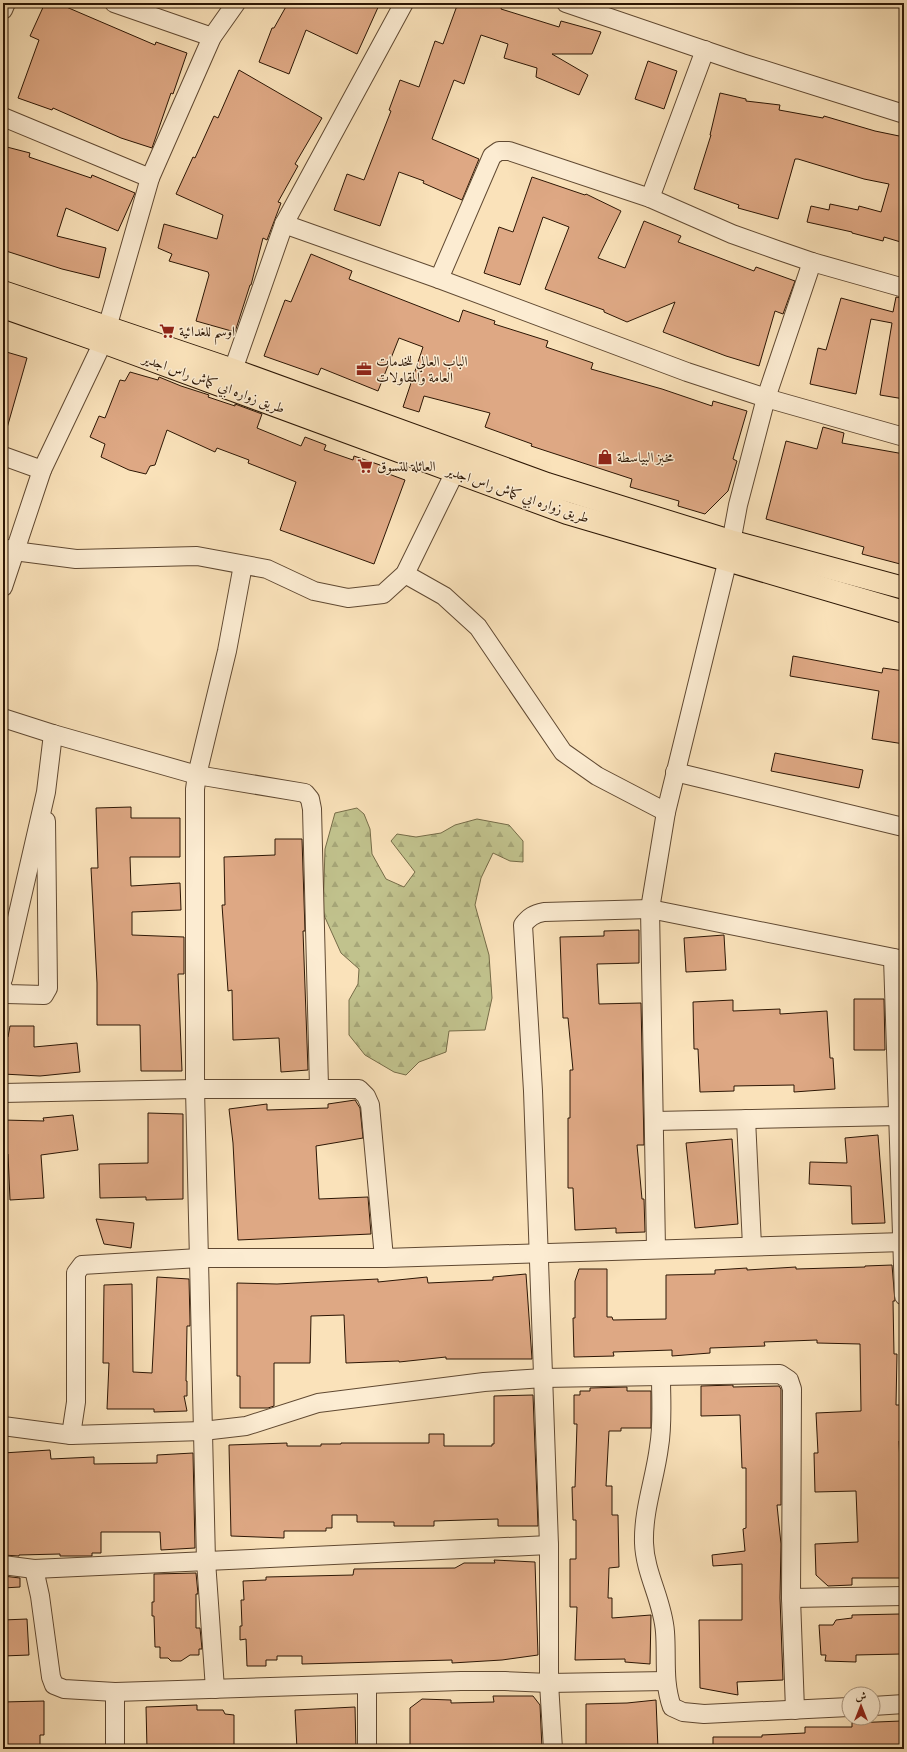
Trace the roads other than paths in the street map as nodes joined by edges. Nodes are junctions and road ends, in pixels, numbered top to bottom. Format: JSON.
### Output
{"nodes":[{"id":1,"x":6,"y":3,"type":"edge"},
{"id":2,"x":114,"y":3,"type":"edge"},
{"id":3,"x":236,"y":3,"type":"edge"},
{"id":4,"x":404,"y":3,"type":"edge"},
{"id":5,"x":566,"y":3,"type":"edge"},
{"id":6,"x":3,"y":10,"type":"edge"},
{"id":7,"x":212,"y":37,"type":"junction"},
{"id":8,"x":704,"y":50,"type":"junction"},
{"id":9,"x":904,"y":114,"type":"edge"},
{"id":10,"x":3,"y":117,"type":"edge"},
{"id":11,"x":150,"y":178,"type":"junction"},
{"id":12,"x":650,"y":198,"type":"junction"},
{"id":13,"x":284,"y":224,"type":"junction"},
{"id":14,"x":812,"y":262,"type":"junction"},
{"id":15,"x":439,"y":279,"type":"junction"},
{"id":16,"x":904,"y":288,"type":"edge"},
{"id":17,"x":3,"y":292,"type":"edge"},
{"id":18,"x":3,"y":308,"type":"edge"},
{"id":19,"x":105,"y":334,"type":"junction"},
{"id":20,"x":233,"y":370,"type":"junction"},
{"id":21,"x":766,"y":398,"type":"junction"},
{"id":22,"x":904,"y":437,"type":"edge"},
{"id":23,"x":3,"y":456,"type":"edge"},
{"id":24,"x":42,"y":470,"type":"junction"},
{"id":25,"x":455,"y":472,"type":"junction"},
{"id":26,"x":8,"y":550,"type":"edge"},
{"id":27,"x":729,"y":550,"type":"junction"},
{"id":28,"x":243,"y":565,"type":"junction"},
{"id":29,"x":405,"y":574,"type":"junction"},
{"id":30,"x":3,"y":587,"type":"edge"},
{"id":31,"x":904,"y":588,"type":"edge"},
{"id":32,"x":904,"y":612,"type":"edge"},
{"id":33,"x":3,"y":718,"type":"edge"},
{"id":34,"x":53,"y":734,"type":"junction"},
{"id":35,"x":675,"y":772,"type":"junction"},
{"id":36,"x":197,"y":775,"type":"junction"},
{"id":37,"x":46,"y":792,"type":"junction"},
{"id":38,"x":666,"y":812,"type":"junction"},
{"id":39,"x":903,"y":827,"type":"edge"},
{"id":40,"x":650,"y":909,"type":"junction"},
{"id":41,"x":898,"y":959,"type":"edge"},
{"id":42,"x":3,"y":979,"type":"edge"},
{"id":43,"x":3,"y":988,"type":"edge"},
{"id":44,"x":319,"y":1088,"type":"junction"},
{"id":45,"x":195,"y":1089,"type":"junction"},
{"id":46,"x":3,"y":1093,"type":"edge"},
{"id":47,"x":898,"y":1116,"type":"junction"},
{"id":48,"x":746,"y":1119,"type":"junction"},
{"id":49,"x":654,"y":1121,"type":"junction"},
{"id":50,"x":903,"y":1242,"type":"edge"},
{"id":51,"x":752,"y":1246,"type":"junction"},
{"id":52,"x":656,"y":1249,"type":"junction"},
{"id":53,"x":537,"y":1254,"type":"junction"},
{"id":54,"x":199,"y":1258,"type":"junction"},
{"id":55,"x":384,"y":1258,"type":"junction"},
{"id":56,"x":904,"y":1296,"type":"edge"},
{"id":57,"x":661,"y":1377,"type":"junction"},
{"id":58,"x":543,"y":1378,"type":"junction"},
{"id":59,"x":3,"y":1426,"type":"edge"},
{"id":60,"x":203,"y":1431,"type":"junction"},
{"id":61,"x":72,"y":1435,"type":"junction"},
{"id":62,"x":548,"y":1545,"type":"junction"},
{"id":63,"x":206,"y":1561,"type":"junction"},
{"id":64,"x":3,"y":1565,"type":"edge"},
{"id":65,"x":34,"y":1569,"type":"junction"},
{"id":66,"x":904,"y":1596,"type":"edge"},
{"id":67,"x":791,"y":1598,"type":"junction"},
{"id":68,"x":666,"y":1680,"type":"junction"},
{"id":69,"x":549,"y":1683,"type":"junction"},
{"id":70,"x":367,"y":1684,"type":"junction"},
{"id":71,"x":215,"y":1689,"type":"junction"},
{"id":72,"x":115,"y":1692,"type":"junction"},
{"id":73,"x":904,"y":1704,"type":"edge"},
{"id":74,"x":881,"y":1705,"type":"edge"},
{"id":75,"x":841,"y":1707,"type":"edge"},
{"id":76,"x":795,"y":1710,"type":"junction"},
{"id":77,"x":115,"y":1749,"type":"edge"},
{"id":78,"x":367,"y":1749,"type":"edge"},
{"id":79,"x":553,"y":1749,"type":"edge"}],
"edges":[{"from":1,"to":6,"type":"street"},
{"from":2,"to":7,"type":"street"},
{"from":3,"to":7,"type":"street"},
{"from":4,"to":13,"type":"street"},
{"from":5,"to":8,"type":"street"},
{"from":7,"to":11,"type":"street"},
{"from":8,"to":9,"type":"street"},
{"from":8,"to":12,"type":"street"},
{"from":10,"to":11,"type":"street"},
{"from":11,"to":19,"type":"street"},
{"from":12,"to":14,"type":"street"},
{"from":12,"to":15,"type":"street"},
{"from":13,"to":15,"type":"street"},
{"from":13,"to":20,"type":"street"},
{"from":14,"to":16,"type":"street"},
{"from":14,"to":21,"type":"street"},
{"from":15,"to":21,"type":"street"},
{"from":17,"to":19,"type":"main road"},
{"from":18,"to":19,"type":"main road","name":"طريق زواره ابي كماش راس اجدير"},
{"from":19,"to":20,"type":"main road"},
{"from":19,"to":24,"type":"street"},
{"from":19,"to":25,"type":"main road","name":"طريق زواره ابي كماش راس اجدير"},
{"from":20,"to":27,"type":"main road"},
{"from":21,"to":22,"type":"street"},
{"from":21,"to":27,"type":"street"},
{"from":23,"to":24,"type":"street"},
{"from":24,"to":26,"type":"street"},
{"from":25,"to":27,"type":"main road","name":"طريق زواره ابي كماش راس اجدير"},
{"from":25,"to":29,"type":"street"},
{"from":26,"to":28,"type":"street"},
{"from":26,"to":30,"type":"street"},
{"from":27,"to":31,"type":"main road"},
{"from":27,"to":32,"type":"main road","name":"طريق زواره ابي كماش راس اجدير"},
{"from":27,"to":35,"type":"street"},
{"from":28,"to":29,"type":"street"},
{"from":28,"to":36,"type":"street"},
{"from":29,"to":38,"type":"street"},
{"from":33,"to":34,"type":"street"},
{"from":34,"to":36,"type":"street"},
{"from":34,"to":37,"type":"street"},
{"from":35,"to":38,"type":"street"},
{"from":35,"to":39,"type":"street"},
{"from":36,"to":44,"type":"street"},
{"from":36,"to":45,"type":"street"},
{"from":37,"to":42,"type":"street"},
{"from":37,"to":43,"type":"street"},
{"from":38,"to":40,"type":"street"},
{"from":40,"to":41,"type":"street"},
{"from":40,"to":49,"type":"street"},
{"from":40,"to":53,"type":"street"},
{"from":41,"to":47,"type":"street"},
{"from":44,"to":45,"type":"street"},
{"from":44,"to":55,"type":"street"},
{"from":45,"to":46,"type":"street"},
{"from":45,"to":54,"type":"street"},
{"from":47,"to":48,"type":"street"},
{"from":47,"to":50,"type":"street"},
{"from":48,"to":49,"type":"street"},
{"from":48,"to":51,"type":"street"},
{"from":49,"to":52,"type":"street"},
{"from":50,"to":51,"type":"street"},
{"from":50,"to":56,"type":"street"},
{"from":51,"to":52,"type":"street"},
{"from":52,"to":53,"type":"street"},
{"from":53,"to":55,"type":"street"},
{"from":53,"to":58,"type":"street"},
{"from":54,"to":55,"type":"street"},
{"from":54,"to":60,"type":"street"},
{"from":54,"to":61,"type":"street"},
{"from":57,"to":58,"type":"street"},
{"from":57,"to":67,"type":"street"},
{"from":57,"to":68,"type":"street"},
{"from":58,"to":60,"type":"street"},
{"from":58,"to":62,"type":"street"},
{"from":59,"to":61,"type":"street"},
{"from":60,"to":61,"type":"street"},
{"from":60,"to":63,"type":"street"},
{"from":62,"to":63,"type":"street"},
{"from":62,"to":69,"type":"street"},
{"from":63,"to":65,"type":"street"},
{"from":63,"to":71,"type":"street"},
{"from":64,"to":65,"type":"street"},
{"from":65,"to":72,"type":"street"},
{"from":66,"to":67,"type":"street"},
{"from":67,"to":76,"type":"street"},
{"from":68,"to":69,"type":"street"},
{"from":68,"to":76,"type":"street"},
{"from":69,"to":70,"type":"street"},
{"from":69,"to":79,"type":"street"},
{"from":70,"to":71,"type":"street"},
{"from":70,"to":78,"type":"street"},
{"from":71,"to":72,"type":"street"},
{"from":72,"to":77,"type":"street"},
{"from":73,"to":74,"type":"street"},
{"from":75,"to":76,"type":"street"}]}
